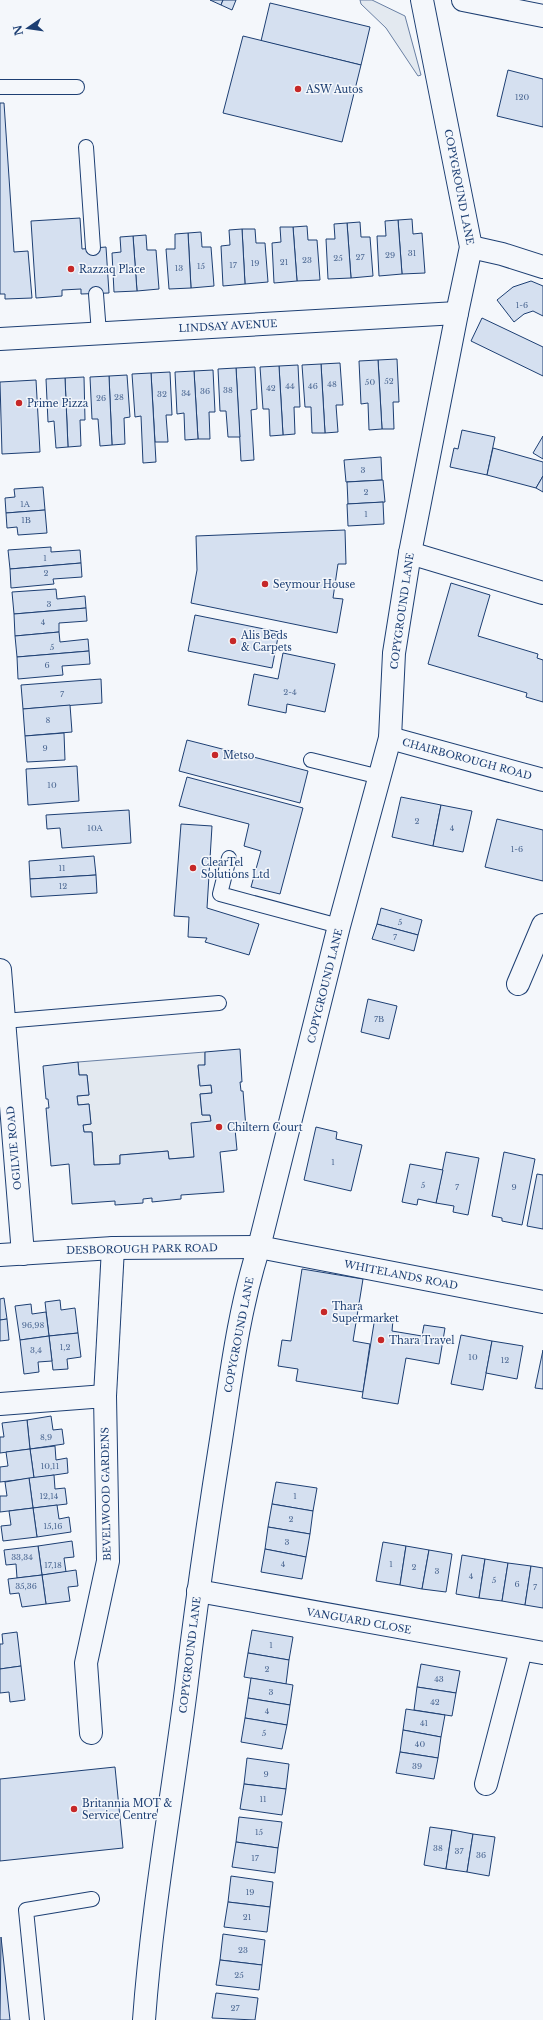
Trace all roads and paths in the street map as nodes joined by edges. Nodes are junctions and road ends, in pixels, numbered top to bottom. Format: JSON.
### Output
{"nodes":[{"id":1,"x":422,"y":0,"type":"edge"},
{"id":2,"x":463,"y":0,"type":"edge"},
{"id":3,"x":543,"y":16,"type":"edge"},
{"id":4,"x":0,"y":87,"type":"edge"},
{"id":5,"x":77,"y":87,"type":"dead end"},
{"id":6,"x":86,"y":147,"type":"dead end"},
{"id":7,"x":471,"y":247,"type":"junction"},
{"id":8,"x":93,"y":248,"type":"dead end"},
{"id":9,"x":543,"y":266,"type":"edge"},
{"id":10,"x":96,"y":294,"type":"dead end"},
{"id":11,"x":457,"y":313,"type":"junction"},
{"id":12,"x":99,"y":333,"type":"junction"},
{"id":13,"x":0,"y":339,"type":"edge"},
{"id":14,"x":410,"y":553,"type":"junction"},
{"id":15,"x":543,"y":592,"type":"edge"},
{"id":16,"x":390,"y":738,"type":"junction"},
{"id":17,"x":311,"y":760,"type":"dead end"},
{"id":18,"x":380,"y":777,"type":"junction"},
{"id":19,"x":543,"y":780,"type":"edge"},
{"id":20,"x":229,"y":858,"type":"dead end"},
{"id":21,"x":543,"y":925,"type":"edge"},
{"id":22,"x":339,"y":926,"type":"junction"},
{"id":23,"x":0,"y":970,"type":"edge"},
{"id":24,"x":518,"y":984,"type":"dead end"},
{"id":25,"x":219,"y":1003,"type":"dead end"},
{"id":26,"x":4,"y":1021,"type":"junction"},
{"id":27,"x":259,"y":1247,"type":"junction"},
{"id":28,"x":114,"y":1248,"type":"junction"},
{"id":29,"x":23,"y":1254,"type":"junction"},
{"id":30,"x":0,"y":1255,"type":"edge"},
{"id":31,"x":543,"y":1302,"type":"edge"},
{"id":32,"x":104,"y":1396,"type":"junction"},
{"id":33,"x":0,"y":1404,"type":"edge"},
{"id":34,"x":198,"y":1591,"type":"junction"},
{"id":35,"x":521,"y":1650,"type":"junction"},
{"id":36,"x":543,"y":1653,"type":"edge"},
{"id":37,"x":91,"y":1733,"type":"dead end"},
{"id":38,"x":486,"y":1784,"type":"dead end"},
{"id":39,"x":92,"y":1899,"type":"dead end"},
{"id":40,"x":37,"y":2020,"type":"edge"},
{"id":41,"x":144,"y":2020,"type":"edge"}],
"edges":[{"from":1,"to":7,"type":"street","name":"COPYGROUND LANE"},
{"from":2,"to":3,"type":"street"},
{"from":4,"to":5,"type":"lane"},
{"from":6,"to":8,"type":"lane"},
{"from":7,"to":9,"type":"street"},
{"from":7,"to":11,"type":"street","name":"COPYGROUND LANE"},
{"from":10,"to":12,"type":"lane"},
{"from":11,"to":12,"type":"street","name":"LINDSAY AVENUE"},
{"from":11,"to":14,"type":"street","name":"COPYGROUND LANE"},
{"from":12,"to":13,"type":"street","name":"LINDSAY AVENUE"},
{"from":14,"to":15,"type":"street"},
{"from":14,"to":16,"type":"street","name":"COPYGROUND LANE"},
{"from":16,"to":18,"type":"street","name":"COPYGROUND LANE"},
{"from":16,"to":19,"type":"street","name":"CHAIRBOROUGH ROAD"},
{"from":17,"to":18,"type":"lane"},
{"from":18,"to":22,"type":"street","name":"COPYGROUND LANE"},
{"from":20,"to":22,"type":"lane"},
{"from":21,"to":24,"type":"street"},
{"from":22,"to":27,"type":"street","name":"COPYGROUND LANE"},
{"from":23,"to":26,"type":"street","name":"OGILVIE ROAD"},
{"from":25,"to":26,"type":"lane"},
{"from":26,"to":29,"type":"street","name":"OGILVIE ROAD"},
{"from":27,"to":28,"type":"street","name":"DESBOROUGH PARK ROAD"},
{"from":27,"to":31,"type":"street","name":"WHITELANDS ROAD"},
{"from":27,"to":34,"type":"street","name":"COPYGROUND LANE"},
{"from":28,"to":29,"type":"street","name":"DESBOROUGH PARK ROAD"},
{"from":28,"to":32,"type":"street","name":"BEVELWOOD GARDENS"},
{"from":29,"to":30,"type":"street","name":"DESBOROUGH PARK ROAD"},
{"from":32,"to":33,"type":"street"},
{"from":32,"to":37,"type":"street","name":"BEVELWOOD GARDENS"},
{"from":34,"to":35,"type":"street","name":"VANGUARD CLOSE"},
{"from":34,"to":41,"type":"street","name":"COPYGROUND LANE"},
{"from":35,"to":36,"type":"street","name":"VANGUARD CLOSE"},
{"from":35,"to":38,"type":"street"},
{"from":39,"to":40,"type":"lane"}]}
